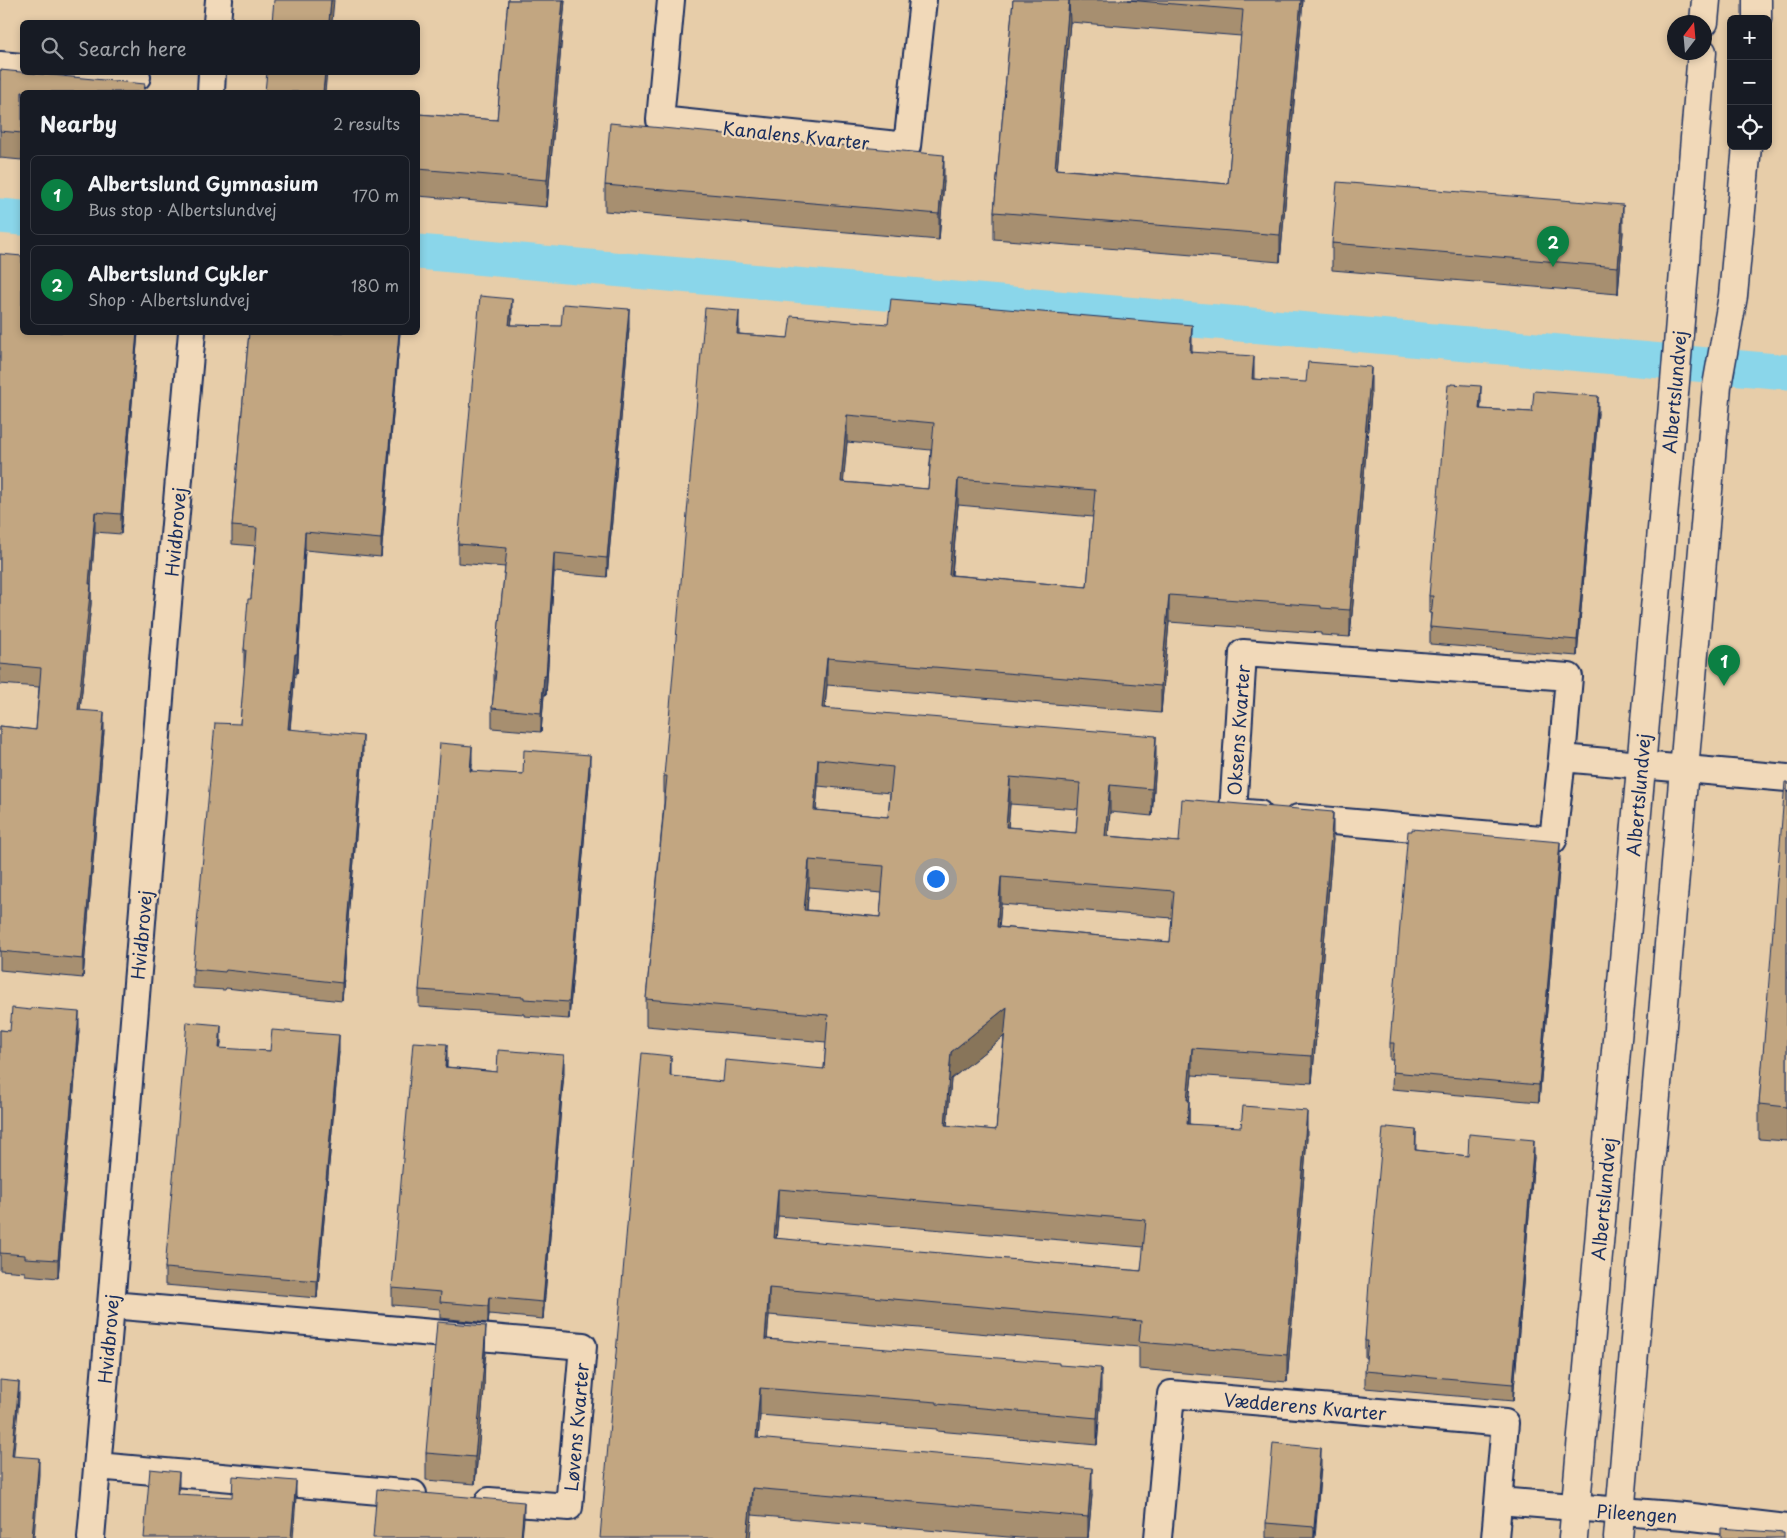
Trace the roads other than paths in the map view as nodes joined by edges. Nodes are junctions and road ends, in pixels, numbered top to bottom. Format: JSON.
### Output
{"nodes":[{"id":1,"x":219,"y":0,"type":"edge"},
{"id":2,"x":672,"y":0,"type":"edge"},
{"id":3,"x":923,"y":0,"type":"edge"},
{"id":4,"x":1706,"y":0,"type":"edge"},
{"id":5,"x":1757,"y":0,"type":"edge"},
{"id":6,"x":1705,"y":15,"type":"edge"},
{"id":7,"x":1757,"y":15,"type":"edge"},
{"id":8,"x":217,"y":20,"type":"edge"},
{"id":9,"x":1701,"y":60,"type":"edge"},
{"id":10,"x":0,"y":65,"type":"edge"},
{"id":11,"x":20,"y":67,"type":"edge"},
{"id":12,"x":114,"y":75,"type":"edge"},
{"id":13,"x":212,"y":75,"type":"edge"},
{"id":14,"x":137,"y":77,"type":"dead end"},
{"id":15,"x":211,"y":90,"type":"edge"},
{"id":16,"x":1747,"y":150,"type":"edge"},
{"id":17,"x":192,"y":335,"type":"edge"},
{"id":18,"x":1562,"y":758,"type":"junction"},
{"id":19,"x":1641,"y":765,"type":"junction"},
{"id":20,"x":1684,"y":769,"type":"junction"},
{"id":21,"x":1787,"y":778,"type":"edge"},
{"id":22,"x":112,"y":1305,"type":"junction"},
{"id":23,"x":97,"y":1466,"type":"junction"},
{"id":24,"x":432,"y":1496,"type":"edge"},
{"id":25,"x":468,"y":1499,"type":"edge"},
{"id":26,"x":1498,"y":1501,"type":"junction"},
{"id":27,"x":1576,"y":1508,"type":"junction"},
{"id":28,"x":1619,"y":1525,"type":"edge"},
{"id":29,"x":1787,"y":1528,"type":"edge"},
{"id":30,"x":91,"y":1538,"type":"edge"},
{"id":31,"x":1158,"y":1538,"type":"edge"},
{"id":32,"x":1495,"y":1538,"type":"edge"},
{"id":33,"x":1573,"y":1538,"type":"edge"}],
"edges":[{"from":1,"to":8,"type":"street"},
{"from":2,"to":3,"type":"street","name":"Kanalens Kvarter"},
{"from":4,"to":6,"type":"street"},
{"from":5,"to":7,"type":"street"},
{"from":9,"to":19,"type":"street","name":"Albertslundvej"},
{"from":10,"to":11,"type":"street"},
{"from":12,"to":14,"type":"street"},
{"from":13,"to":15,"type":"street"},
{"from":16,"to":20,"type":"street"},
{"from":17,"to":22,"type":"street","name":"Hvidbrovej"},
{"from":18,"to":18,"type":"street","name":"Oksens Kvarter"},
{"from":18,"to":19,"type":"street"},
{"from":19,"to":20,"type":"street"},
{"from":19,"to":27,"type":"street","name":"Albertslundvej"},
{"from":20,"to":21,"type":"street"},
{"from":20,"to":28,"type":"street"},
{"from":22,"to":23,"type":"street","name":"Hvidbrovej"},
{"from":22,"to":25,"type":"street","name":"Løvens Kvarter"},
{"from":23,"to":24,"type":"street"},
{"from":23,"to":30,"type":"street","name":"Hvidbrovej"},
{"from":26,"to":27,"type":"street"},
{"from":26,"to":31,"type":"street","name":"Vædderens Kvarter"},
{"from":26,"to":32,"type":"street","name":"Vædderens Kvarter"},
{"from":27,"to":28,"type":"street","name":"Pileengen"},
{"from":27,"to":33,"type":"street","name":"Albertslundvej"},
{"from":28,"to":29,"type":"street","name":"Pileengen"}]}
